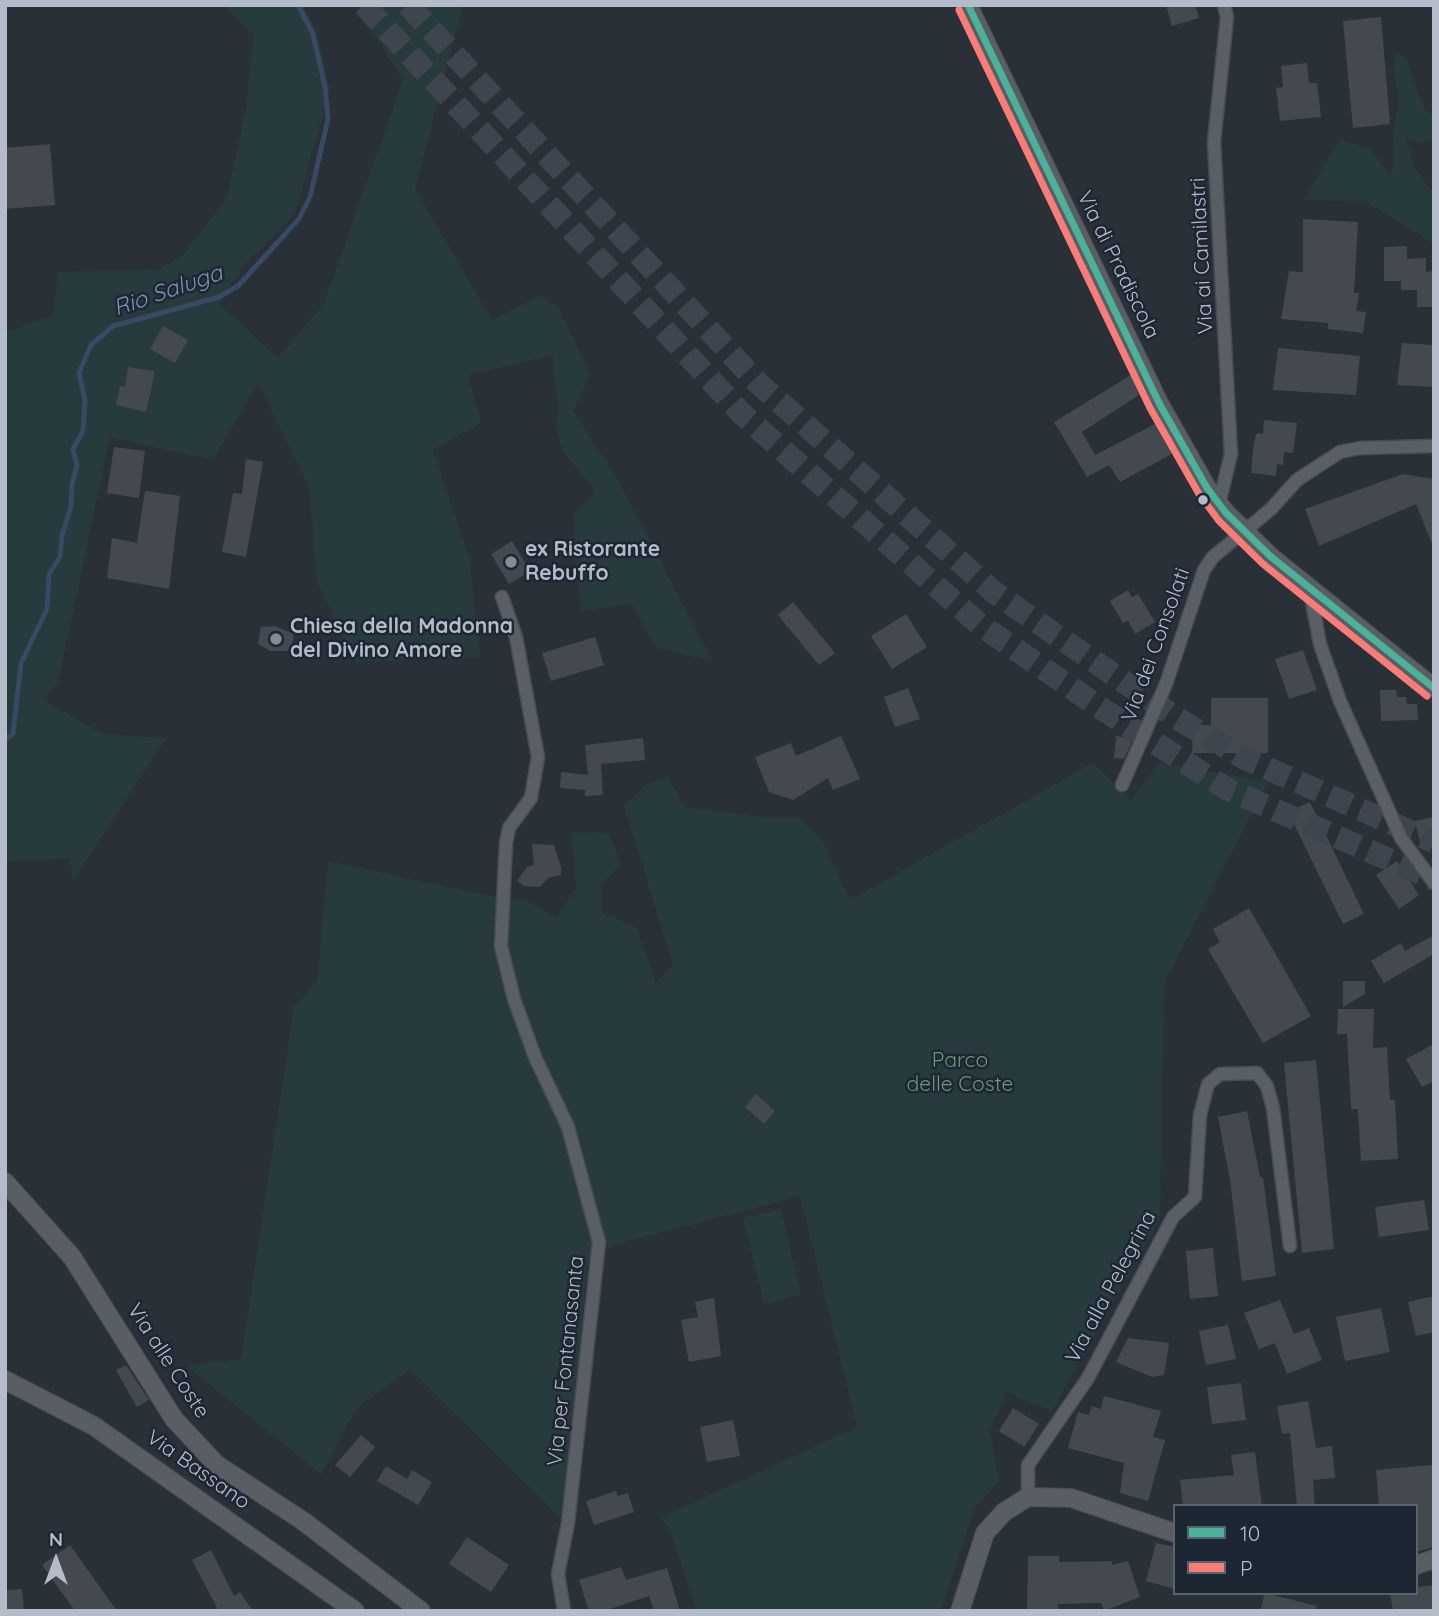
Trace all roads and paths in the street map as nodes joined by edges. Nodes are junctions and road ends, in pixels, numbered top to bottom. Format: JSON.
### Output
{"nodes":[{"id":1,"x":968,"y":5,"type":"edge"},
{"id":2,"x":1224,"y":5,"type":"edge"},
{"id":3,"x":1434,"y":446,"type":"edge"},
{"id":4,"x":1219,"y":504,"type":"junction"},
{"id":5,"x":1245,"y":533,"type":"junction"},
{"id":6,"x":1310,"y":590,"type":"junction"},
{"id":7,"x":502,"y":597,"type":"dead end"},
{"id":8,"x":1434,"y":688,"type":"edge"},
{"id":9,"x":1122,"y":785,"type":"dead end"},
{"id":10,"x":1434,"y":883,"type":"edge"},
{"id":11,"x":5,"y":1182,"type":"edge"},
{"id":12,"x":1290,"y":1246,"type":"dead end"},
{"id":13,"x":5,"y":1380,"type":"edge"},
{"id":14,"x":1028,"y":1497,"type":"junction"},
{"id":15,"x":1173,"y":1532,"type":"edge"},
{"id":16,"x":355,"y":1611,"type":"edge"},
{"id":17,"x":421,"y":1611,"type":"edge"},
{"id":18,"x":564,"y":1611,"type":"edge"},
{"id":19,"x":960,"y":1611,"type":"edge"}],
"edges":[{"from":1,"to":4,"type":"street","name":"Via di Pradiscola"},
{"from":2,"to":4,"type":"street","name":"Via ai Camilastri"},
{"from":3,"to":5,"type":"street","name":"Via dei Consolati"},
{"from":4,"to":5,"type":"street","name":"Via di Pradiscola"},
{"from":5,"to":6,"type":"street","name":"Via di Pradiscola"},
{"from":5,"to":9,"type":"street","name":"Via dei Consolati"},
{"from":6,"to":8,"type":"street","name":"Via di Pradiscola"},
{"from":6,"to":10,"type":"street"},
{"from":7,"to":18,"type":"street","name":"Via per Fontanasanta"},
{"from":11,"to":17,"type":"street","name":"Via alle Coste"},
{"from":12,"to":14,"type":"street","name":"Via alla Pelegrina"},
{"from":13,"to":16,"type":"street","name":"Via Bassano"},
{"from":14,"to":15,"type":"street"},
{"from":14,"to":19,"type":"street"}]}
